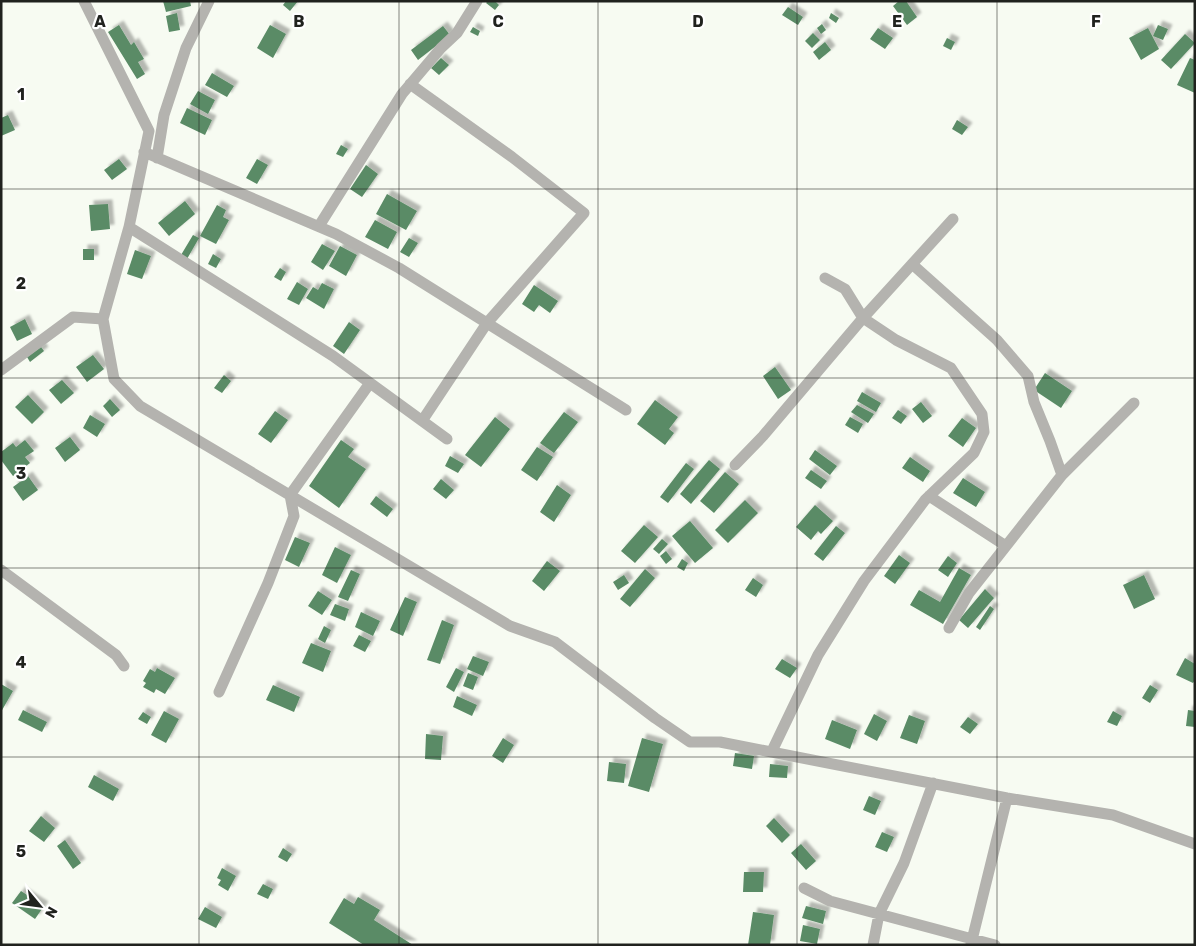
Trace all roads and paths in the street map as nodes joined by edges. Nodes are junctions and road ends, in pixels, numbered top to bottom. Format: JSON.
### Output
{"nodes":[{"id":1,"x":84,"y":1,"type":"edge"},
{"id":2,"x":209,"y":1,"type":"edge"},
{"id":3,"x":477,"y":1,"type":"edge"},
{"id":4,"x":410,"y":84,"type":"junction"},
{"id":5,"x":144,"y":152,"type":"junction"},
{"id":6,"x":158,"y":158,"type":"junction"},
{"id":7,"x":953,"y":219,"type":"dead end"},
{"id":8,"x":319,"y":226,"type":"junction"},
{"id":9,"x":129,"y":227,"type":"junction"},
{"id":10,"x":912,"y":264,"type":"junction"},
{"id":11,"x":825,"y":278,"type":"dead end"},
{"id":12,"x":863,"y":318,"type":"junction"},
{"id":13,"x":103,"y":319,"type":"junction"},
{"id":14,"x":488,"y":323,"type":"junction"},
{"id":15,"x":1,"y":370,"type":"edge"},
{"id":16,"x":370,"y":383,"type":"junction"},
{"id":17,"x":1134,"y":403,"type":"dead end"},
{"id":18,"x":626,"y":410,"type":"dead end"},
{"id":19,"x":422,"y":421,"type":"junction"},
{"id":20,"x":447,"y":439,"type":"dead end"},
{"id":21,"x":735,"y":465,"type":"dead end"},
{"id":22,"x":1062,"y":476,"type":"junction"},
{"id":23,"x":290,"y":495,"type":"junction"},
{"id":24,"x":929,"y":496,"type":"junction"},
{"id":25,"x":1006,"y":546,"type":"junction"},
{"id":26,"x":1,"y":570,"type":"edge"},
{"id":27,"x":949,"y":628,"type":"dead end"},
{"id":28,"x":124,"y":666,"type":"dead end"},
{"id":29,"x":219,"y":692,"type":"dead end"},
{"id":30,"x":772,"y":751,"type":"junction"},
{"id":31,"x":933,"y":783,"type":"junction"},
{"id":32,"x":1007,"y":798,"type":"junction"},
{"id":33,"x":1195,"y":844,"type":"edge"},
{"id":34,"x":804,"y":888,"type":"dead end"},
{"id":35,"x":879,"y":914,"type":"junction"},
{"id":36,"x":972,"y":942,"type":"edge"},
{"id":37,"x":873,"y":945,"type":"edge"},
{"id":38,"x":995,"y":945,"type":"edge"}],
"edges":[{"from":1,"to":5,"type":"street"},
{"from":2,"to":6,"type":"street"},
{"from":3,"to":4,"type":"street"},
{"from":4,"to":8,"type":"street"},
{"from":4,"to":14,"type":"street"},
{"from":5,"to":6,"type":"street"},
{"from":5,"to":9,"type":"street"},
{"from":6,"to":8,"type":"street"},
{"from":7,"to":10,"type":"street"},
{"from":8,"to":14,"type":"street"},
{"from":9,"to":13,"type":"street"},
{"from":9,"to":16,"type":"street"},
{"from":10,"to":12,"type":"street"},
{"from":10,"to":22,"type":"street"},
{"from":11,"to":12,"type":"street"},
{"from":12,"to":21,"type":"street"},
{"from":12,"to":24,"type":"street"},
{"from":13,"to":15,"type":"street"},
{"from":13,"to":23,"type":"street"},
{"from":14,"to":18,"type":"street"},
{"from":14,"to":19,"type":"street"},
{"from":16,"to":19,"type":"street"},
{"from":16,"to":23,"type":"street"},
{"from":17,"to":22,"type":"street"},
{"from":19,"to":20,"type":"street"},
{"from":22,"to":25,"type":"street"},
{"from":23,"to":29,"type":"street"},
{"from":23,"to":30,"type":"street"},
{"from":24,"to":25,"type":"street"},
{"from":24,"to":30,"type":"street"},
{"from":25,"to":27,"type":"street"},
{"from":26,"to":28,"type":"street"},
{"from":30,"to":31,"type":"street"},
{"from":31,"to":32,"type":"street"},
{"from":31,"to":35,"type":"street"},
{"from":32,"to":33,"type":"street"},
{"from":32,"to":36,"type":"street"},
{"from":34,"to":35,"type":"street"},
{"from":35,"to":36,"type":"street"},
{"from":35,"to":37,"type":"street"},
{"from":36,"to":38,"type":"street"}]}
